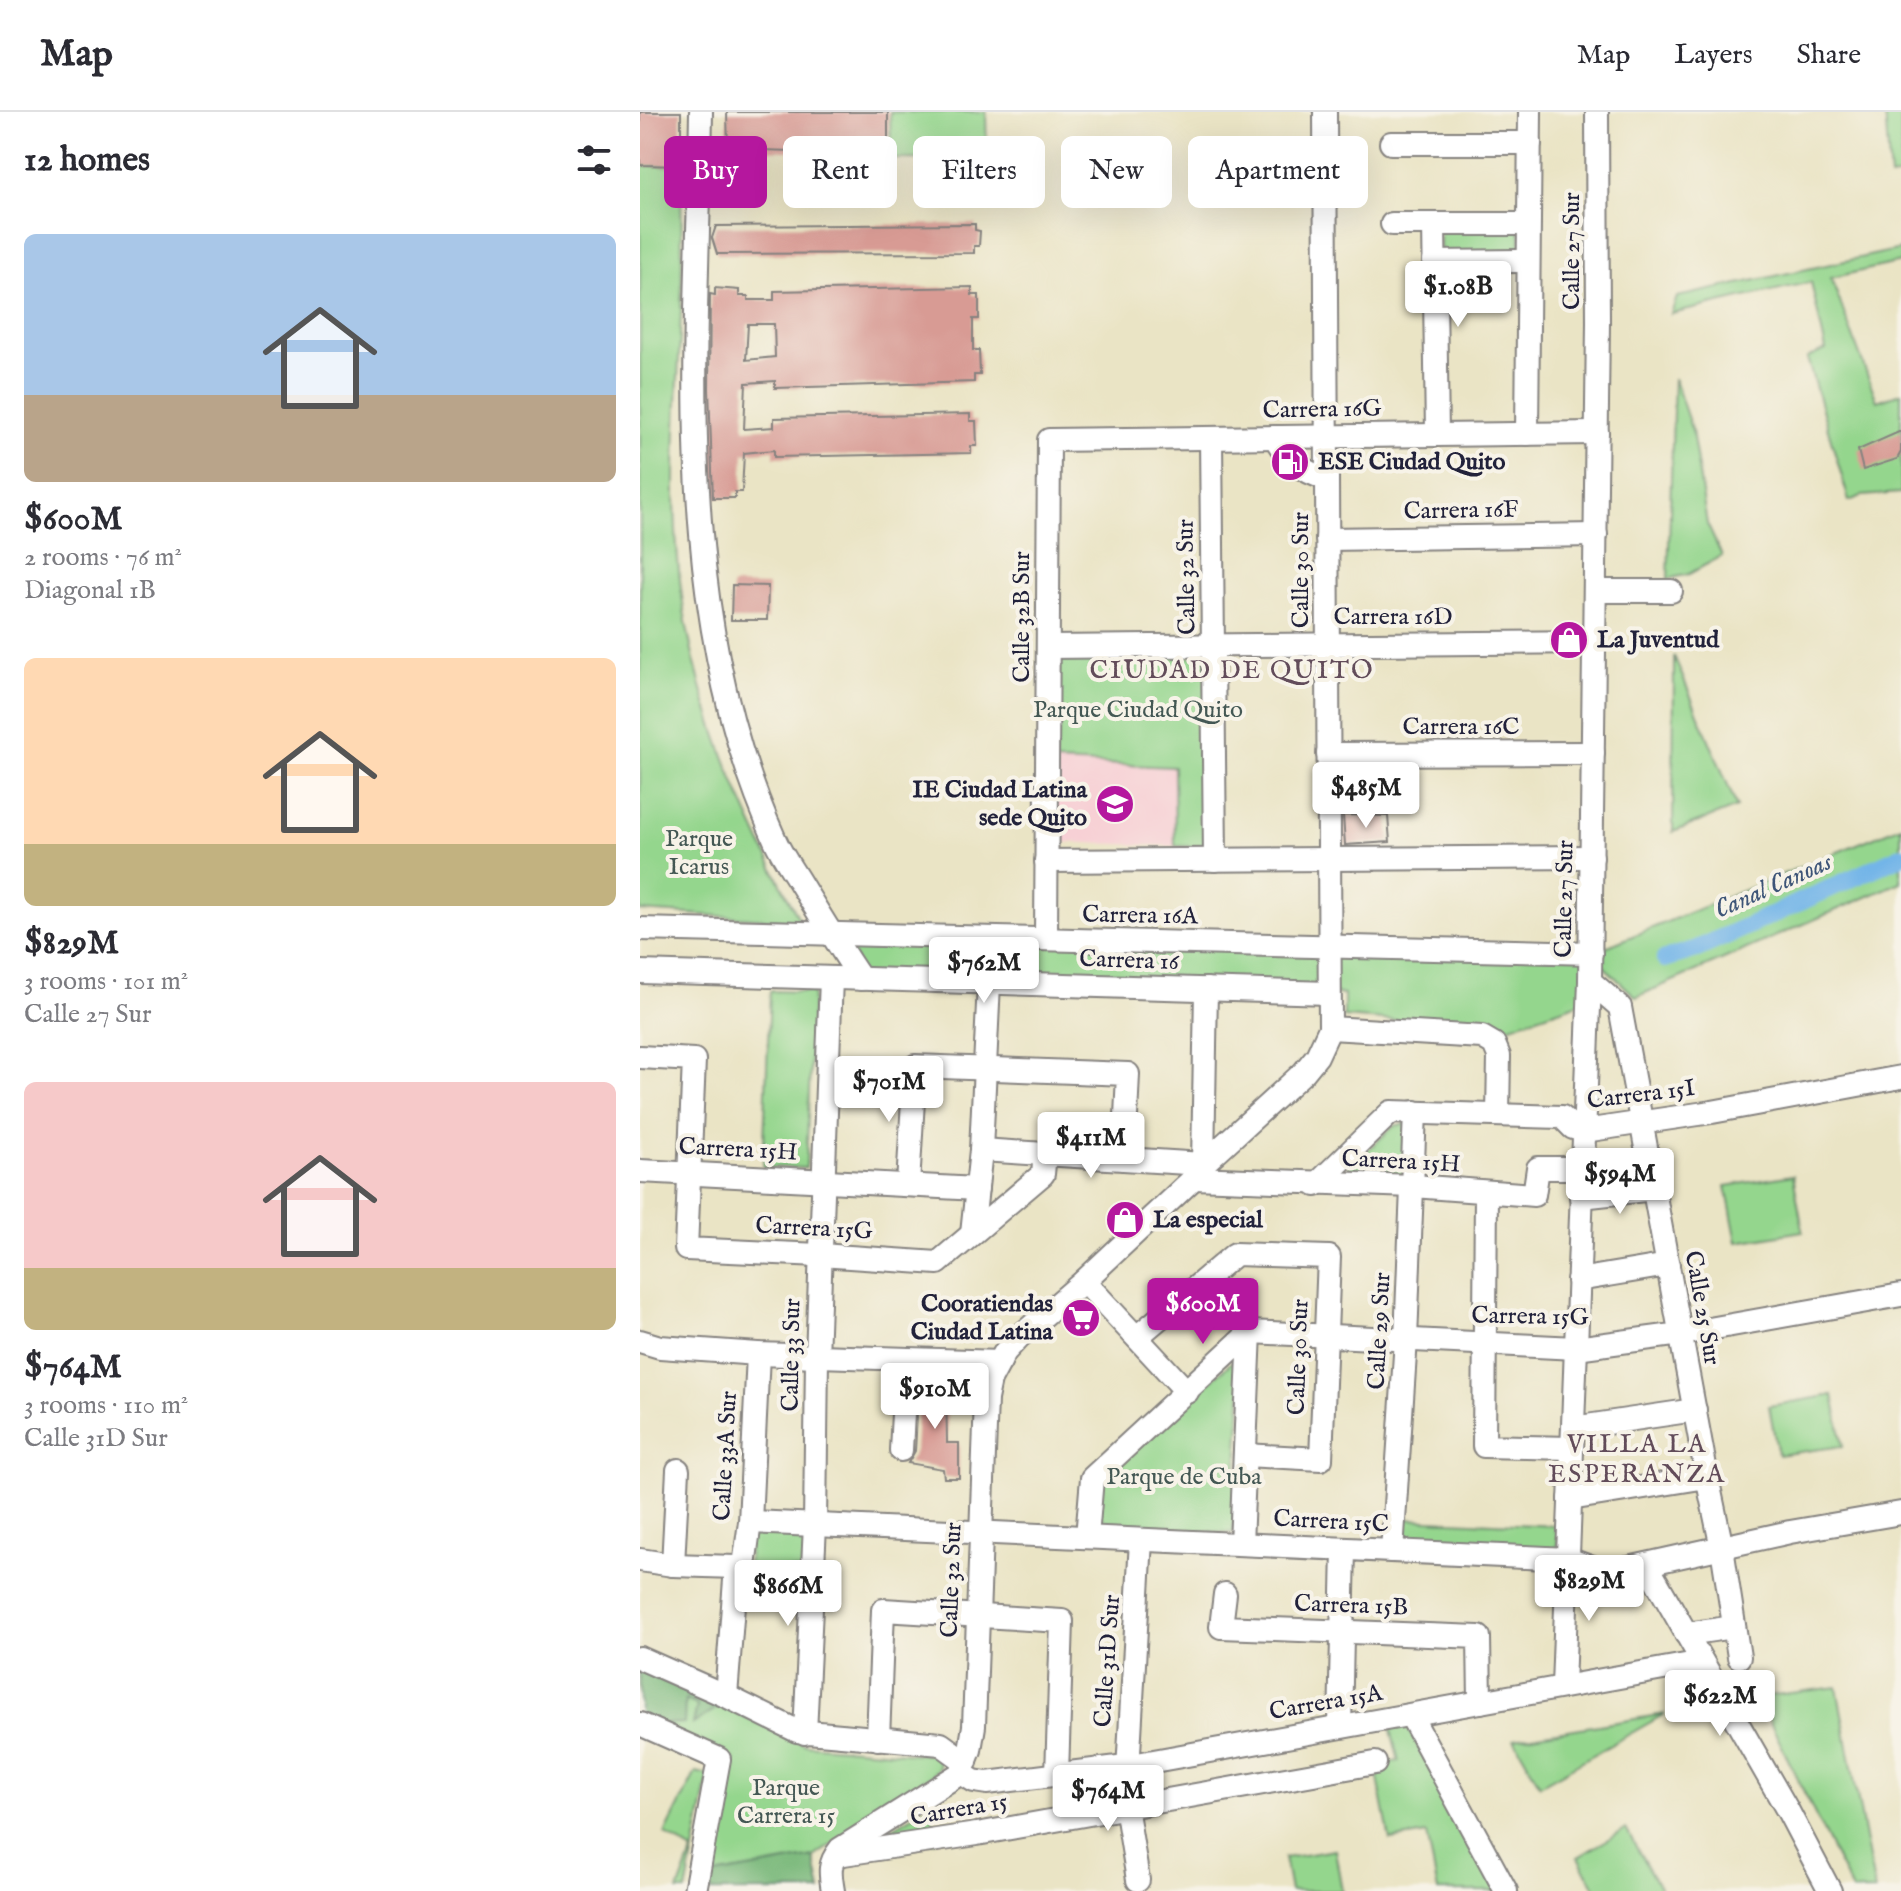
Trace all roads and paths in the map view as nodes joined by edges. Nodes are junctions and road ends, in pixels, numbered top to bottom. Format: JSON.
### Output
{"nodes":[{"id":1,"x":701,"y":112,"type":"edge"},
{"id":2,"x":1325,"y":112,"type":"edge"},
{"id":3,"x":1530,"y":112,"type":"edge"},
{"id":4,"x":1597,"y":112,"type":"edge"},
{"id":5,"x":1391,"y":143,"type":"dead end"},
{"id":6,"x":1530,"y":143,"type":"junction"},
{"id":7,"x":1392,"y":224,"type":"dead end"},
{"id":8,"x":1434,"y":224,"type":"junction"},
{"id":9,"x":1517,"y":224,"type":"dead end"},
{"id":10,"x":1519,"y":261,"type":"dead end"},
{"id":11,"x":1434,"y":262,"type":"junction"},
{"id":12,"x":1597,"y":433,"type":"junction"},
{"id":13,"x":1527,"y":434,"type":"junction"},
{"id":14,"x":1437,"y":435,"type":"junction"},
{"id":15,"x":1327,"y":436,"type":"junction"},
{"id":16,"x":1275,"y":437,"type":"junction"},
{"id":17,"x":1211,"y":438,"type":"junction"},
{"id":18,"x":1049,"y":440,"type":"joint"},
{"id":19,"x":1327,"y":479,"type":"junction"},
{"id":20,"x":1596,"y":535,"type":"junction"},
{"id":21,"x":1327,"y":539,"type":"junction"},
{"id":22,"x":1595,"y":591,"type":"junction"},
{"id":23,"x":1671,"y":591,"type":"dead end"},
{"id":24,"x":1594,"y":642,"type":"junction"},
{"id":25,"x":1328,"y":643,"type":"junction"},
{"id":26,"x":1213,"y":645,"type":"junction"},
{"id":27,"x":1048,"y":647,"type":"junction"},
{"id":28,"x":1593,"y":753,"type":"junction"},
{"id":29,"x":1328,"y":754,"type":"junction"},
{"id":30,"x":1592,"y":857,"type":"junction"},
{"id":31,"x":1329,"y":859,"type":"junction"},
{"id":32,"x":1215,"y":860,"type":"junction"},
{"id":33,"x":1046,"y":861,"type":"junction"},
{"id":34,"x":640,"y":929,"type":"edge"},
{"id":35,"x":831,"y":934,"type":"junction"},
{"id":36,"x":1046,"y":939,"type":"junction"},
{"id":37,"x":1329,"y":946,"type":"junction"},
{"id":38,"x":1591,"y":953,"type":"junction"},
{"id":39,"x":640,"y":972,"type":"edge"},
{"id":40,"x":831,"y":978,"type":"junction"},
{"id":41,"x":861,"y":979,"type":"junction"},
{"id":42,"x":1590,"y":981,"type":"junction"},
{"id":43,"x":989,"y":983,"type":"junction"},
{"id":44,"x":1206,"y":989,"type":"junction"},
{"id":45,"x":1329,"y":993,"type":"junction"},
{"id":46,"x":1330,"y":1028,"type":"junction"},
{"id":47,"x":640,"y":1057,"type":"edge"},
{"id":48,"x":984,"y":1068,"type":"junction"},
{"id":49,"x":1901,"y":1077,"type":"edge"},
{"id":50,"x":1415,"y":1112,"type":"junction"},
{"id":51,"x":1498,"y":1115,"type":"junction"},
{"id":52,"x":1643,"y":1124,"type":"junction"},
{"id":53,"x":1584,"y":1131,"type":"junction"},
{"id":54,"x":981,"y":1150,"type":"junction"},
{"id":55,"x":1045,"y":1154,"type":"junction"},
{"id":56,"x":1124,"y":1159,"type":"junction"},
{"id":57,"x":1582,"y":1168,"type":"junction"},
{"id":58,"x":640,"y":1171,"type":"edge"},
{"id":59,"x":1198,"y":1171,"type":"junction"},
{"id":60,"x":689,"y":1174,"type":"junction"},
{"id":61,"x":823,"y":1181,"type":"junction"},
{"id":62,"x":908,"y":1185,"type":"junction"},
{"id":63,"x":1316,"y":1185,"type":"junction"},
{"id":64,"x":1413,"y":1186,"type":"junction"},
{"id":65,"x":977,"y":1189,"type":"junction"},
{"id":66,"x":1654,"y":1189,"type":"junction"},
{"id":67,"x":1486,"y":1193,"type":"junction"},
{"id":68,"x":1581,"y":1197,"type":"junction"},
{"id":69,"x":972,"y":1234,"type":"junction"},
{"id":70,"x":820,"y":1255,"type":"junction"},
{"id":71,"x":1668,"y":1265,"type":"junction"},
{"id":72,"x":1578,"y":1280,"type":"junction"},
{"id":73,"x":1084,"y":1281,"type":"junction"},
{"id":74,"x":1901,"y":1295,"type":"edge"},
{"id":75,"x":1250,"y":1332,"type":"junction"},
{"id":76,"x":1681,"y":1334,"type":"junction"},
{"id":77,"x":1327,"y":1335,"type":"junction"},
{"id":78,"x":1137,"y":1337,"type":"junction"},
{"id":79,"x":1406,"y":1339,"type":"junction"},
{"id":80,"x":640,"y":1341,"type":"edge"},
{"id":81,"x":1485,"y":1342,"type":"junction"},
{"id":82,"x":1576,"y":1348,"type":"junction"},
{"id":83,"x":758,"y":1354,"type":"junction"},
{"id":84,"x":817,"y":1357,"type":"junction"},
{"id":85,"x":906,"y":1359,"type":"junction"},
{"id":86,"x":1000,"y":1362,"type":"junction"},
{"id":87,"x":1187,"y":1392,"type":"junction"},
{"id":88,"x":1695,"y":1410,"type":"junction"},
{"id":89,"x":1572,"y":1438,"type":"junction"},
{"id":90,"x":901,"y":1450,"type":"dead end"},
{"id":91,"x":1245,"y":1455,"type":"junction"},
{"id":92,"x":678,"y":1470,"type":"dead end"},
{"id":93,"x":1707,"y":1477,"type":"junction"},
{"id":94,"x":1570,"y":1499,"type":"junction"},
{"id":95,"x":1901,"y":1513,"type":"edge"},
{"id":96,"x":750,"y":1522,"type":"junction"},
{"id":97,"x":815,"y":1525,"type":"junction"},
{"id":98,"x":980,"y":1532,"type":"junction"},
{"id":99,"x":1087,"y":1537,"type":"junction"},
{"id":100,"x":1141,"y":1540,"type":"junction"},
{"id":101,"x":1241,"y":1544,"type":"junction"},
{"id":102,"x":1722,"y":1548,"type":"junction"},
{"id":103,"x":1344,"y":1549,"type":"junction"},
{"id":104,"x":1392,"y":1551,"type":"junction"},
{"id":105,"x":1568,"y":1559,"type":"junction"},
{"id":106,"x":640,"y":1560,"type":"edge"},
{"id":107,"x":673,"y":1565,"type":"junction"},
{"id":108,"x":1647,"y":1565,"type":"junction"},
{"id":109,"x":736,"y":1572,"type":"junction"},
{"id":110,"x":813,"y":1582,"type":"junction"},
{"id":111,"x":1225,"y":1594,"type":"dead end"},
{"id":112,"x":976,"y":1614,"type":"junction"},
{"id":113,"x":1734,"y":1627,"type":"junction"},
{"id":114,"x":1342,"y":1632,"type":"junction"},
{"id":115,"x":1686,"y":1634,"type":"junction"},
{"id":116,"x":1739,"y":1657,"type":"dead end"},
{"id":117,"x":640,"y":1658,"type":"edge"},
{"id":118,"x":1702,"y":1662,"type":"junction"},
{"id":119,"x":1563,"y":1686,"type":"junction"},
{"id":120,"x":726,"y":1696,"type":"junction"},
{"id":121,"x":1480,"y":1702,"type":"junction"},
{"id":122,"x":1411,"y":1716,"type":"junction"},
{"id":123,"x":640,"y":1724,"type":"edge"},
{"id":124,"x":1340,"y":1726,"type":"junction"},
{"id":125,"x":805,"y":1733,"type":"junction"},
{"id":126,"x":878,"y":1739,"type":"junction"},
{"id":127,"x":1375,"y":1763,"type":"dead end"},
{"id":128,"x":1126,"y":1766,"type":"junction"},
{"id":129,"x":963,"y":1767,"type":"junction"},
{"id":130,"x":1057,"y":1774,"type":"junction"},
{"id":131,"x":1126,"y":1806,"type":"junction"},
{"id":132,"x":833,"y":1858,"type":"junction"},
{"id":133,"x":1138,"y":1880,"type":"dead end"},
{"id":134,"x":695,"y":1891,"type":"edge"},
{"id":135,"x":833,"y":1891,"type":"edge"},
{"id":136,"x":1506,"y":1891,"type":"edge"},
{"id":137,"x":1830,"y":1891,"type":"edge"}],
"edges":[{"from":1,"to":35,"type":"street"},
{"from":2,"to":15,"type":"street","name":"Calle 30 Sur"},
{"from":3,"to":6,"type":"street"},
{"from":4,"to":12,"type":"street","name":"Calle 27 Sur"},
{"from":5,"to":6,"type":"street"},
{"from":6,"to":13,"type":"street"},
{"from":7,"to":8,"type":"street"},
{"from":8,"to":9,"type":"street"},
{"from":8,"to":11,"type":"street"},
{"from":10,"to":11,"type":"street"},
{"from":11,"to":14,"type":"street"},
{"from":12,"to":13,"type":"street","name":"Carrera 16G"},
{"from":12,"to":20,"type":"street","name":"Calle 27 Sur"},
{"from":13,"to":14,"type":"street","name":"Carrera 16G"},
{"from":14,"to":15,"type":"street","name":"Carrera 16G"},
{"from":15,"to":16,"type":"street","name":"Carrera 16G"},
{"from":15,"to":19,"type":"street","name":"Calle 30 Sur"},
{"from":16,"to":17,"type":"street","name":"Carrera 16G"},
{"from":16,"to":19,"type":"street"},
{"from":17,"to":18,"type":"street","name":"Carrera 16G"},
{"from":17,"to":26,"type":"street","name":"Calle 32 Sur"},
{"from":18,"to":27,"type":"street","name":"Calle 32B Sur"},
{"from":19,"to":21,"type":"street","name":"Calle 30 Sur"},
{"from":20,"to":21,"type":"street","name":"Carrera 16F"},
{"from":20,"to":22,"type":"street","name":"Calle 27 Sur"},
{"from":21,"to":25,"type":"street","name":"Calle 30 Sur"},
{"from":22,"to":23,"type":"street"},
{"from":22,"to":24,"type":"street","name":"Calle 27 Sur"},
{"from":24,"to":25,"type":"street","name":"Carrera 16D"},
{"from":24,"to":28,"type":"street","name":"Calle 27 Sur"},
{"from":25,"to":26,"type":"street","name":"Carrera 16D"},
{"from":25,"to":29,"type":"street","name":"Calle 30 Sur"},
{"from":26,"to":27,"type":"street","name":"Carrera 16D"},
{"from":26,"to":32,"type":"street","name":"Calle 32 Sur"},
{"from":27,"to":33,"type":"street","name":"Calle 32B Sur"},
{"from":28,"to":29,"type":"street","name":"Carrera 16C"},
{"from":28,"to":30,"type":"street","name":"Calle 27 Sur"},
{"from":29,"to":31,"type":"street","name":"Calle 30 Sur"},
{"from":30,"to":31,"type":"street"},
{"from":30,"to":38,"type":"street","name":"Calle 27 Sur"},
{"from":31,"to":32,"type":"street"},
{"from":31,"to":37,"type":"street","name":"Calle 30 Sur"},
{"from":32,"to":33,"type":"street"},
{"from":33,"to":36,"type":"street","name":"Calle 32B Sur"},
{"from":34,"to":35,"type":"street","name":"Carrera 16A"},
{"from":35,"to":36,"type":"street","name":"Carrera 16A"},
{"from":35,"to":41,"type":"street"},
{"from":36,"to":37,"type":"street","name":"Carrera 16A"},
{"from":37,"to":38,"type":"street","name":"Carrera 16A"},
{"from":37,"to":45,"type":"street","name":"Calle 30 Sur"},
{"from":38,"to":42,"type":"street","name":"Calle 27 Sur"},
{"from":39,"to":40,"type":"street","name":"Carrera 16"},
{"from":40,"to":41,"type":"street","name":"Carrera 16"},
{"from":40,"to":61,"type":"street","name":"Calle 33 Sur"},
{"from":41,"to":43,"type":"street","name":"Carrera 16"},
{"from":42,"to":52,"type":"street","name":"Calle 25 Sur"},
{"from":42,"to":53,"type":"street","name":"Calle 27 Sur"},
{"from":43,"to":44,"type":"street","name":"Carrera 16"},
{"from":43,"to":48,"type":"street"},
{"from":44,"to":45,"type":"street","name":"Carrera 16"},
{"from":44,"to":59,"type":"street"},
{"from":45,"to":46,"type":"street","name":"Calle 30 Sur"},
{"from":46,"to":51,"type":"street"},
{"from":46,"to":59,"type":"street","name":"Calle 32 Sur"},
{"from":47,"to":60,"type":"street"},
{"from":48,"to":54,"type":"street"},
{"from":48,"to":56,"type":"street"},
{"from":48,"to":62,"type":"street"},
{"from":49,"to":52,"type":"street","name":"Carrera 15I"},
{"from":50,"to":51,"type":"street","name":"Carrera 15I"},
{"from":50,"to":63,"type":"street","name":"Carrera 15I"},
{"from":50,"to":64,"type":"street","name":"Calle 29 Sur"},
{"from":51,"to":53,"type":"street","name":"Carrera 15I"},
{"from":52,"to":53,"type":"street","name":"Carrera 15I"},
{"from":52,"to":66,"type":"street","name":"Calle 25 Sur"},
{"from":53,"to":57,"type":"street","name":"Calle 27 Sur"},
{"from":54,"to":55,"type":"street","name":"Carrera 15H"},
{"from":54,"to":65,"type":"street"},
{"from":55,"to":56,"type":"street","name":"Carrera 15H"},
{"from":55,"to":69,"type":"street"},
{"from":56,"to":59,"type":"street","name":"Carrera 15H"},
{"from":57,"to":67,"type":"street","name":"Carrera 15H"},
{"from":57,"to":68,"type":"street","name":"Calle 27 Sur"},
{"from":58,"to":60,"type":"street","name":"Carrera 15H"},
{"from":59,"to":63,"type":"street","name":"Carrera 15H"},
{"from":59,"to":73,"type":"street","name":"Calle 32 Sur"},
{"from":60,"to":61,"type":"street","name":"Carrera 15H"},
{"from":60,"to":70,"type":"street","name":"Carrera 15G"},
{"from":61,"to":62,"type":"street","name":"Carrera 15H"},
{"from":61,"to":70,"type":"street","name":"Calle 33 Sur"},
{"from":62,"to":65,"type":"street","name":"Carrera 15H"},
{"from":63,"to":64,"type":"street","name":"Carrera 15H"},
{"from":64,"to":67,"type":"street","name":"Carrera 15H"},
{"from":64,"to":79,"type":"street","name":"Calle 29 Sur"},
{"from":65,"to":69,"type":"street"},
{"from":66,"to":68,"type":"street"},
{"from":66,"to":71,"type":"street","name":"Calle 25 Sur"},
{"from":67,"to":81,"type":"street"},
{"from":68,"to":72,"type":"street","name":"Calle 27 Sur"},
{"from":69,"to":70,"type":"street","name":"Carrera 15G"},
{"from":70,"to":84,"type":"street","name":"Calle 33 Sur"},
{"from":71,"to":72,"type":"street"},
{"from":71,"to":76,"type":"street","name":"Calle 25 Sur"},
{"from":72,"to":82,"type":"street","name":"Calle 27 Sur"},
{"from":73,"to":78,"type":"street"},
{"from":73,"to":86,"type":"street","name":"Calle 32 Sur"},
{"from":74,"to":76,"type":"street","name":"Carrera 15G"},
{"from":75,"to":77,"type":"street","name":"Carrera 15G"},
{"from":75,"to":87,"type":"street"},
{"from":75,"to":91,"type":"street"},
{"from":76,"to":82,"type":"street","name":"Carrera 15G"},
{"from":76,"to":88,"type":"street","name":"Calle 25 Sur"},
{"from":77,"to":78,"type":"street","name":"Calle 30 Sur"},
{"from":77,"to":79,"type":"street","name":"Carrera 15G"},
{"from":77,"to":91,"type":"street","name":"Calle 30 Sur"},
{"from":78,"to":87,"type":"street"},
{"from":79,"to":81,"type":"street","name":"Carrera 15G"},
{"from":79,"to":104,"type":"street","name":"Calle 29 Sur"},
{"from":80,"to":83,"type":"street"},
{"from":81,"to":82,"type":"street","name":"Carrera 15G"},
{"from":81,"to":89,"type":"street"},
{"from":82,"to":89,"type":"street","name":"Calle 27 Sur"},
{"from":83,"to":84,"type":"street"},
{"from":83,"to":96,"type":"street","name":"Calle 33A Sur"},
{"from":84,"to":85,"type":"street"},
{"from":84,"to":97,"type":"street","name":"Calle 33 Sur"},
{"from":85,"to":86,"type":"street"},
{"from":85,"to":90,"type":"street"},
{"from":86,"to":98,"type":"street","name":"Calle 32 Sur"},
{"from":87,"to":99,"type":"street"},
{"from":88,"to":89,"type":"street"},
{"from":88,"to":93,"type":"street","name":"Calle 25 Sur"},
{"from":89,"to":94,"type":"street","name":"Calle 27 Sur"},
{"from":91,"to":101,"type":"street"},
{"from":92,"to":107,"type":"street"},
{"from":93,"to":94,"type":"street"},
{"from":93,"to":102,"type":"street","name":"Calle 25 Sur"},
{"from":94,"to":105,"type":"street","name":"Calle 27 Sur"},
{"from":95,"to":102,"type":"street","name":"Carrera 15C"},
{"from":96,"to":97,"type":"street","name":"Carrera 15C"},
{"from":96,"to":109,"type":"street","name":"Calle 33A Sur"},
{"from":97,"to":98,"type":"street","name":"Carrera 15C"},
{"from":97,"to":110,"type":"street","name":"Calle 33 Sur"},
{"from":98,"to":99,"type":"street","name":"Carrera 15C"},
{"from":98,"to":112,"type":"street","name":"Calle 32 Sur"},
{"from":99,"to":100,"type":"street","name":"Carrera 15C"},
{"from":100,"to":101,"type":"street","name":"Carrera 15C"},
{"from":100,"to":128,"type":"street","name":"Calle 31D Sur"},
{"from":101,"to":103,"type":"street","name":"Carrera 15C"},
{"from":102,"to":108,"type":"street","name":"Carrera 15C"},
{"from":102,"to":113,"type":"street","name":"Calle 25 Sur"},
{"from":103,"to":104,"type":"street","name":"Carrera 15C"},
{"from":103,"to":114,"type":"street"},
{"from":104,"to":105,"type":"street","name":"Carrera 15C"},
{"from":105,"to":108,"type":"street","name":"Carrera 15C"},
{"from":105,"to":119,"type":"street","name":"Calle 27 Sur"},
{"from":106,"to":107,"type":"street"},
{"from":107,"to":109,"type":"street"},
{"from":108,"to":115,"type":"street"},
{"from":109,"to":110,"type":"street"},
{"from":109,"to":120,"type":"street","name":"Calle 33A Sur"},
{"from":110,"to":125,"type":"street","name":"Calle 33 Sur"},
{"from":111,"to":114,"type":"street","name":"Carrera 15B"},
{"from":112,"to":126,"type":"street"},
{"from":112,"to":129,"type":"street","name":"Calle 32 Sur"},
{"from":112,"to":130,"type":"street"},
{"from":113,"to":115,"type":"street"},
{"from":113,"to":116,"type":"street","name":"Calle 25 Sur"},
{"from":114,"to":121,"type":"street","name":"Carrera 15B"},
{"from":114,"to":124,"type":"street"},
{"from":115,"to":118,"type":"street"},
{"from":117,"to":120,"type":"street","name":"Carrera 15A"},
{"from":118,"to":119,"type":"street","name":"Carrera 15A"},
{"from":118,"to":137,"type":"street"},
{"from":119,"to":121,"type":"street","name":"Carrera 15A"},
{"from":120,"to":125,"type":"street","name":"Carrera 15A"},
{"from":121,"to":122,"type":"street","name":"Carrera 15A"},
{"from":122,"to":124,"type":"street","name":"Carrera 15A"},
{"from":122,"to":136,"type":"street"},
{"from":123,"to":134,"type":"street"},
{"from":124,"to":128,"type":"street","name":"Carrera 15A"},
{"from":125,"to":126,"type":"street","name":"Carrera 15A"},
{"from":126,"to":129,"type":"street","name":"Carrera 15A"},
{"from":127,"to":131,"type":"street","name":"Carrera 15"},
{"from":128,"to":130,"type":"street","name":"Carrera 15A"},
{"from":128,"to":131,"type":"street","name":"Calle 31D Sur"},
{"from":129,"to":130,"type":"street","name":"Carrera 15A"},
{"from":129,"to":132,"type":"street"},
{"from":131,"to":132,"type":"street","name":"Carrera 15"},
{"from":131,"to":133,"type":"street","name":"Calle 31D Sur"},
{"from":132,"to":135,"type":"street"}]}
